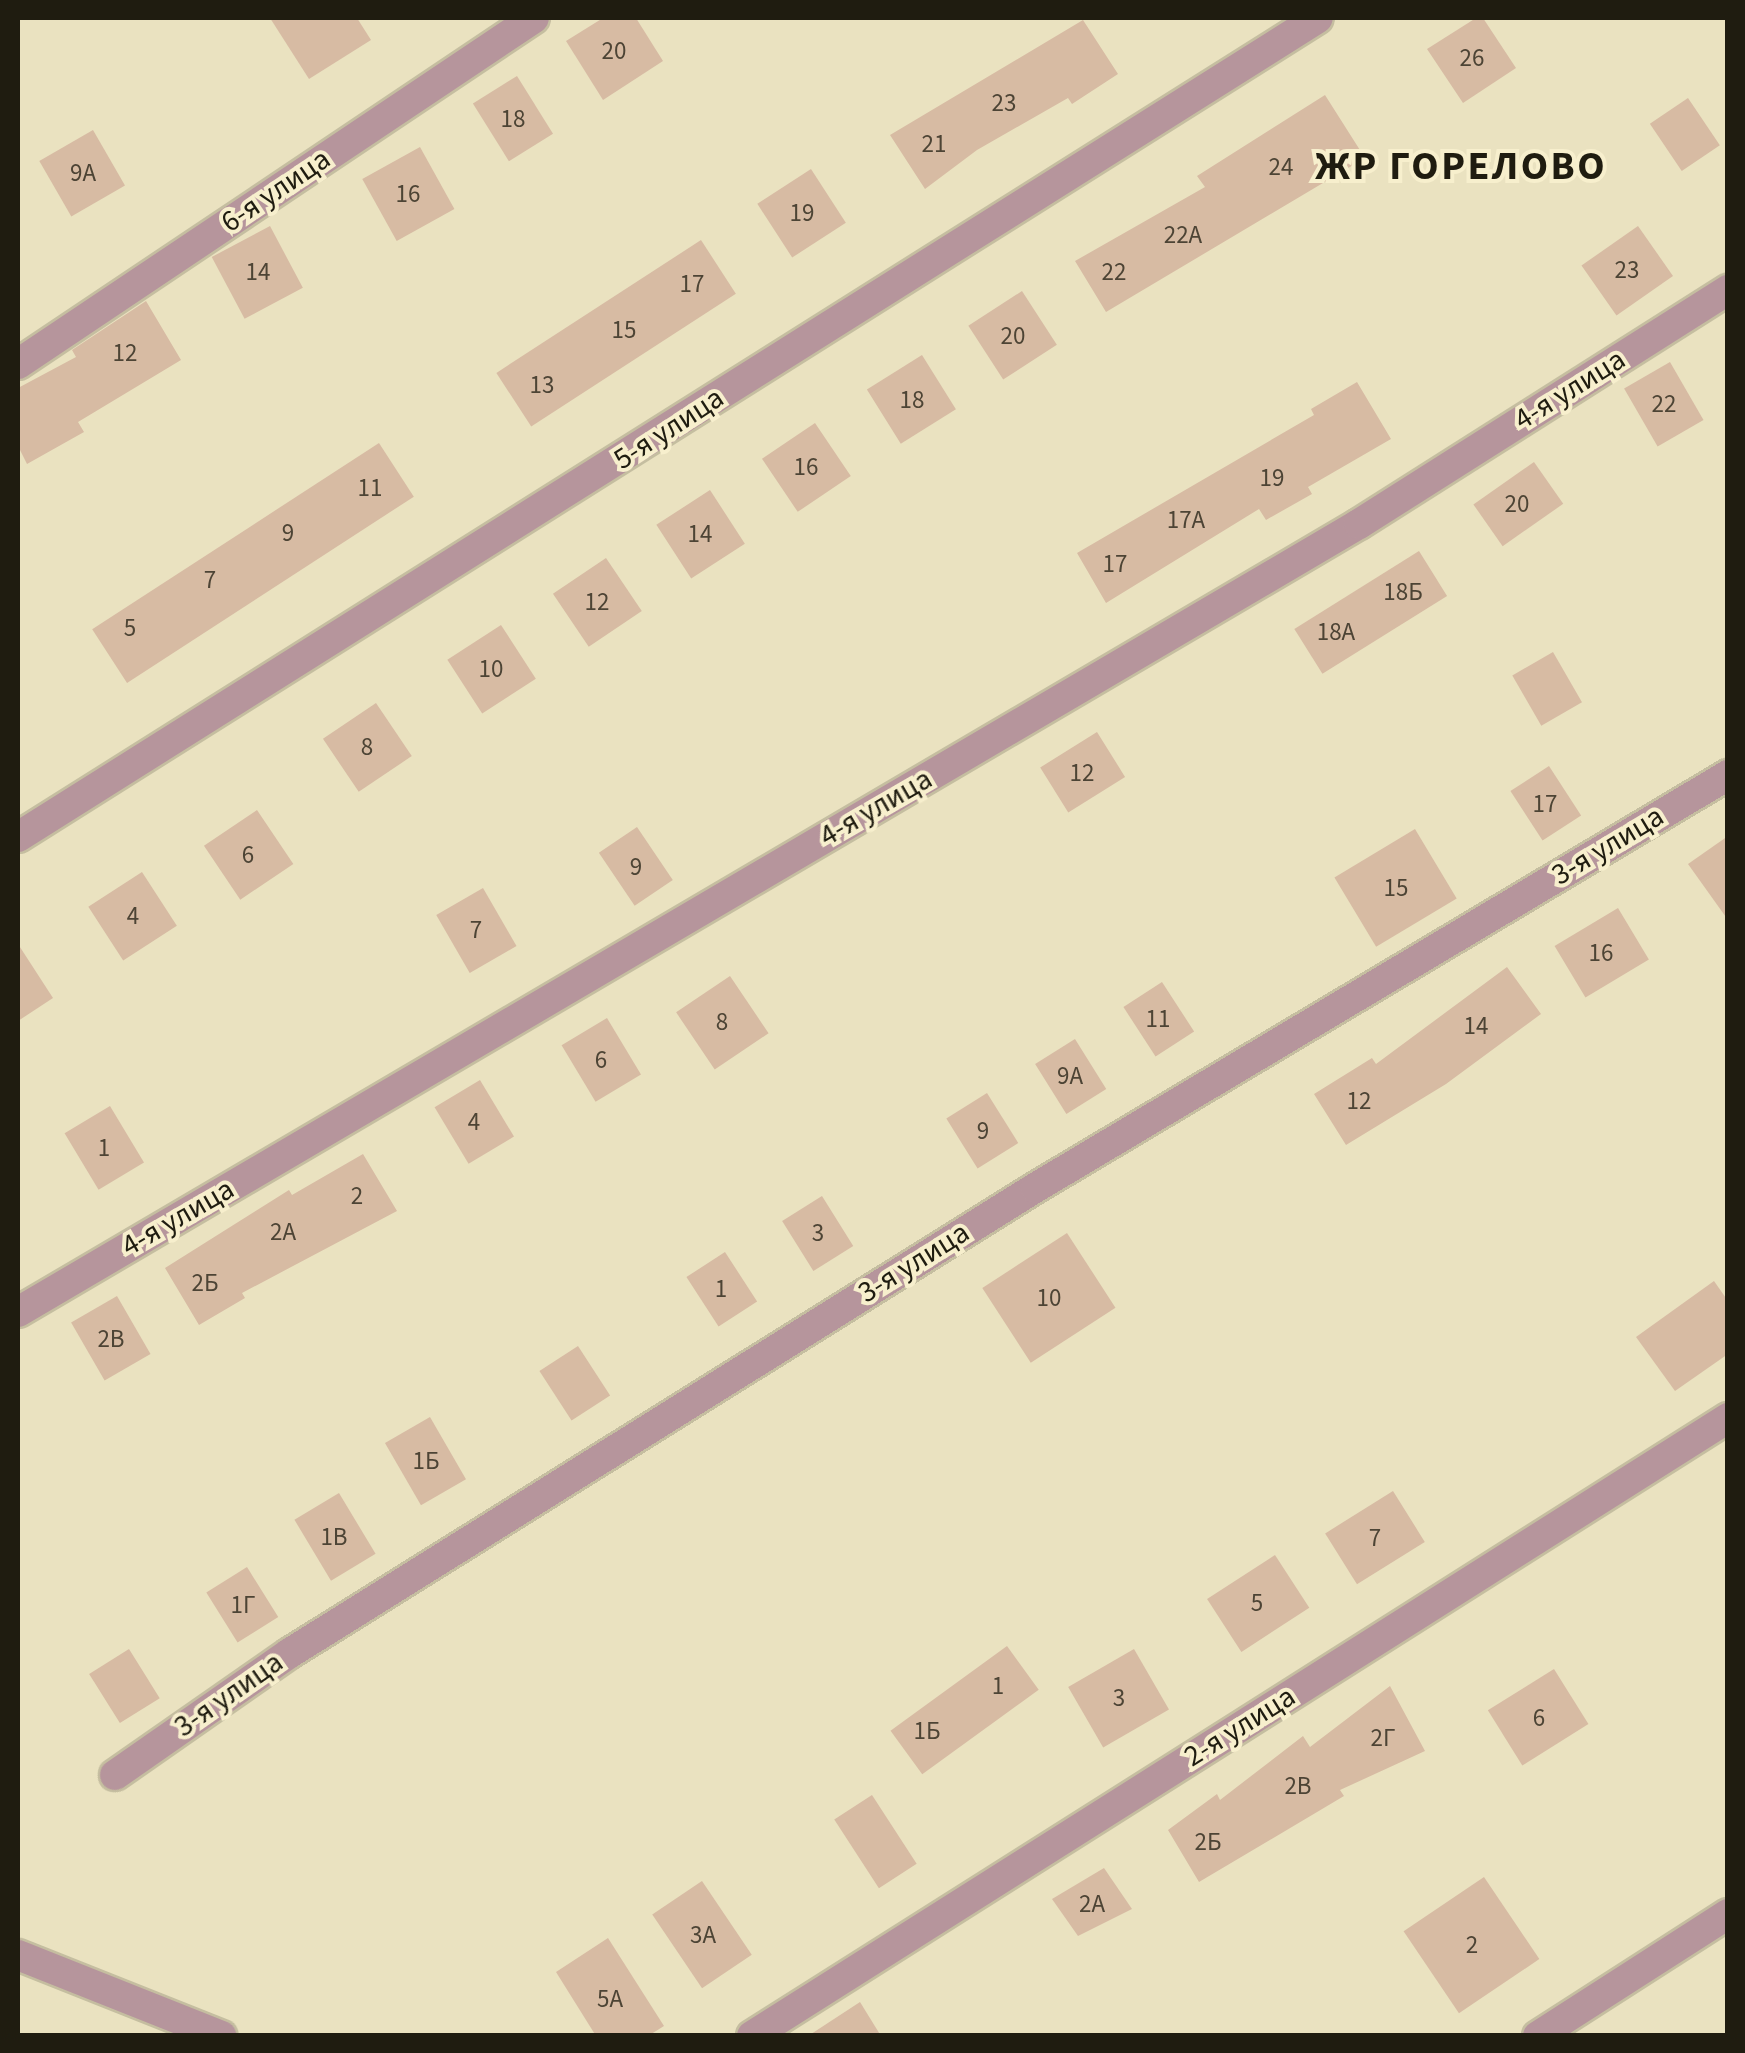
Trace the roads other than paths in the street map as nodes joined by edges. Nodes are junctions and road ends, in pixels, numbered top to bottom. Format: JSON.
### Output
{"nodes":[{"id":1,"x":534,"y":18,"type":"edge"},
{"id":2,"x":1318,"y":18,"type":"edge"},
{"id":3,"x":1728,"y":290,"type":"edge"},
{"id":4,"x":18,"y":364,"type":"edge"},
{"id":5,"x":1728,"y":776,"type":"edge"},
{"id":6,"x":18,"y":837,"type":"edge"},
{"id":7,"x":18,"y":1312,"type":"edge"},
{"id":8,"x":1728,"y":1418,"type":"edge"},
{"id":9,"x":116,"y":1774,"type":"dead end"},
{"id":10,"x":1728,"y":1914,"type":"edge"},
{"id":11,"x":18,"y":1955,"type":"edge"},
{"id":12,"x":222,"y":2036,"type":"edge"},
{"id":13,"x":752,"y":2036,"type":"edge"},
{"id":14,"x":1538,"y":2036,"type":"edge"}],
"edges":[{"from":1,"to":4,"type":"street","name":"6-я улица"},
{"from":2,"to":6,"type":"street","name":"5-я улица"},
{"from":3,"to":7,"type":"street","name":"4-я улица"},
{"from":5,"to":9,"type":"street","name":"3-я улица"},
{"from":8,"to":13,"type":"street","name":"2-я улица"},
{"from":10,"to":14,"type":"street"},
{"from":11,"to":12,"type":"street"}]}
